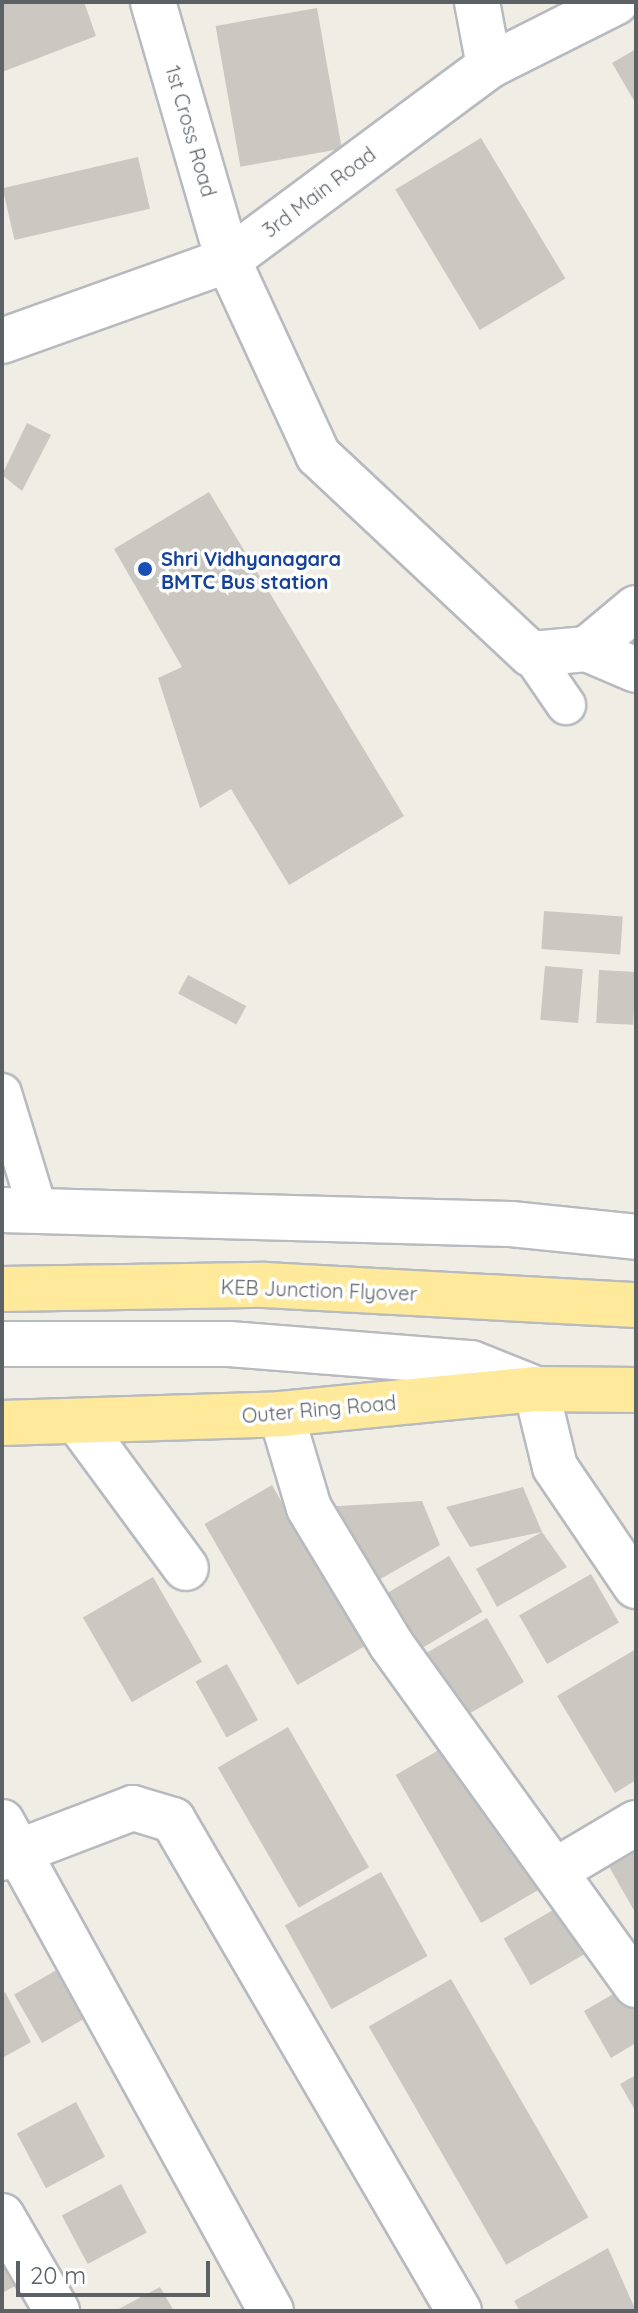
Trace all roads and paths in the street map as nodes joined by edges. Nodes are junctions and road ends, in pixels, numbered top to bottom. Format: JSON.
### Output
{"nodes":[{"id":1,"x":153,"y":2,"type":"edge"},
{"id":2,"x":477,"y":2,"type":"edge"},
{"id":3,"x":616,"y":2,"type":"edge"},
{"id":4,"x":489,"y":66,"type":"junction"},
{"id":5,"x":228,"y":260,"type":"junction"},
{"id":6,"x":2,"y":341,"type":"edge"},
{"id":7,"x":636,"y":608,"type":"edge"},
{"id":8,"x":587,"y":649,"type":"junction"},
{"id":9,"x":531,"y":654,"type":"junction"},
{"id":10,"x":636,"y":670,"type":"edge"},
{"id":11,"x":566,"y":705,"type":"dead end"},
{"id":12,"x":2,"y":1093,"type":"edge"},
{"id":13,"x":29,"y":1210,"type":"edge"},
{"id":14,"x":636,"y":1237,"type":"edge"},
{"id":15,"x":2,"y":1289,"type":"edge"},
{"id":16,"x":636,"y":1305,"type":"edge"},
{"id":17,"x":2,"y":1344,"type":"edge"},
{"id":18,"x":536,"y":1389,"type":"junction"},
{"id":19,"x":636,"y":1390,"type":"edge"},
{"id":20,"x":281,"y":1414,"type":"junction"},
{"id":21,"x":2,"y":1423,"type":"edge"},
{"id":22,"x":79,"y":1423,"type":"junction"},
{"id":23,"x":186,"y":1568,"type":"dead end"},
{"id":24,"x":636,"y":1586,"type":"edge"},
{"id":25,"x":636,"y":1823,"type":"edge"},
{"id":26,"x":8,"y":1843,"type":"edge"},
{"id":27,"x":555,"y":1871,"type":"junction"},
{"id":28,"x":636,"y":1985,"type":"edge"},
{"id":29,"x":2,"y":2216,"type":"edge"},
{"id":30,"x":57,"y":2311,"type":"edge"},
{"id":31,"x":271,"y":2311,"type":"edge"},
{"id":32,"x":459,"y":2311,"type":"edge"}],
"edges":[{"from":1,"to":5,"type":"street","name":"1st Cross Road"},
{"from":2,"to":4,"type":"street"},
{"from":3,"to":4,"type":"street","name":"3rd Main Road"},
{"from":4,"to":5,"type":"street","name":"3rd Main Road"},
{"from":5,"to":6,"type":"street","name":"3rd Main Road"},
{"from":5,"to":9,"type":"street","name":"1st Cross Road"},
{"from":7,"to":8,"type":"street"},
{"from":8,"to":9,"type":"street"},
{"from":8,"to":10,"type":"street"},
{"from":9,"to":11,"type":"lane"},
{"from":12,"to":13,"type":"lane"},
{"from":13,"to":14,"type":"street"},
{"from":15,"to":16,"type":"highway","name":"KEB Junction Flyover"},
{"from":17,"to":18,"type":"street"},
{"from":18,"to":19,"type":"highway","name":"Outer Ring Road"},
{"from":18,"to":20,"type":"highway","name":"Outer Ring Road"},
{"from":18,"to":24,"type":"street"},
{"from":20,"to":22,"type":"highway","name":"Outer Ring Road"},
{"from":20,"to":27,"type":"street"},
{"from":21,"to":22,"type":"highway","name":"Outer Ring Road"},
{"from":22,"to":23,"type":"street"},
{"from":25,"to":27,"type":"street"},
{"from":26,"to":31,"type":"street"},
{"from":26,"to":32,"type":"street"},
{"from":27,"to":28,"type":"street"},
{"from":29,"to":30,"type":"street"}]}
